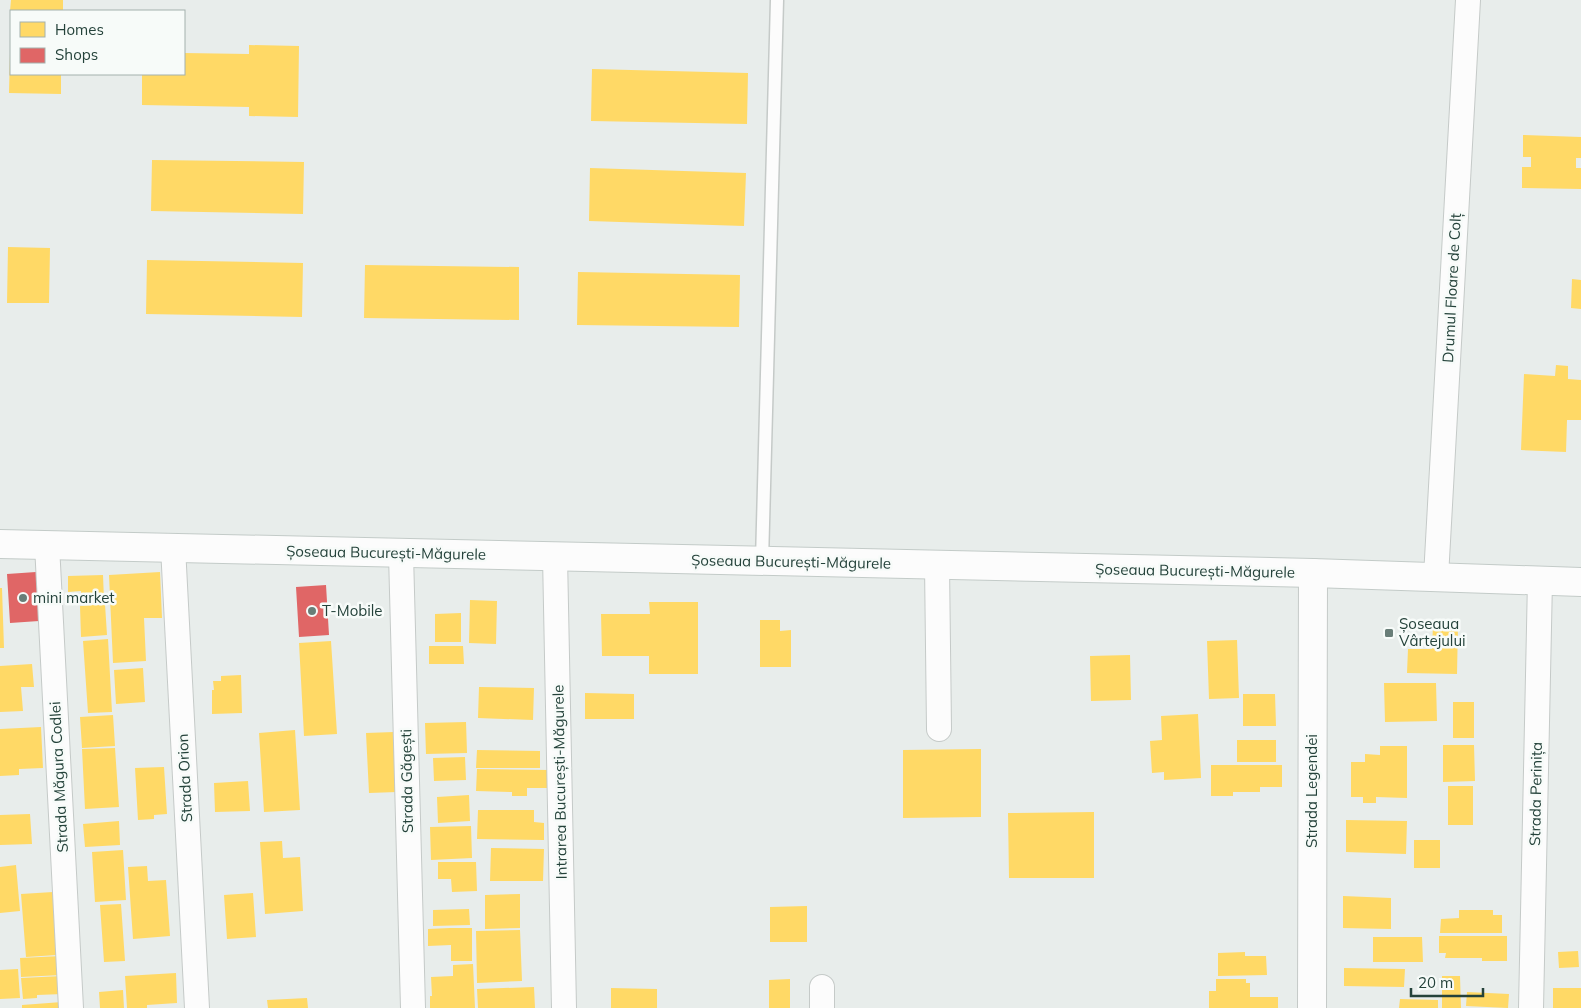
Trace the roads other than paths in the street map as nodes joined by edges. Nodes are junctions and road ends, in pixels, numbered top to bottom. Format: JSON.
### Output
{"nodes":[{"id":1,"x":777,"y":0,"type":"edge"},
{"id":2,"x":1468,"y":0,"type":"edge"},
{"id":3,"x":0,"y":544,"type":"edge"},
{"id":4,"x":47,"y":545,"type":"junction"},
{"id":5,"x":173,"y":547,"type":"junction"},
{"id":6,"x":401,"y":554,"type":"junction"},
{"id":7,"x":555,"y":556,"type":"junction"},
{"id":8,"x":762,"y":561,"type":"junction"},
{"id":9,"x":937,"y":565,"type":"junction"},
{"id":10,"x":1313,"y":574,"type":"junction"},
{"id":11,"x":1436,"y":576,"type":"junction"},
{"id":12,"x":1540,"y":580,"type":"junction"},
{"id":13,"x":1581,"y":582,"type":"edge"},
{"id":14,"x":939,"y":728,"type":"dead end"},
{"id":15,"x":71,"y":1008,"type":"edge"},
{"id":16,"x":197,"y":1008,"type":"edge"},
{"id":17,"x":413,"y":1008,"type":"edge"},
{"id":18,"x":564,"y":1008,"type":"edge"},
{"id":19,"x":1312,"y":1008,"type":"edge"},
{"id":20,"x":1531,"y":1008,"type":"edge"}],
"edges":[{"from":1,"to":8,"type":"lane"},
{"from":2,"to":11,"type":"street","name":"Drumul Floare de Colț"},
{"from":3,"to":4,"type":"main road","name":"Șoseaua București-Măgurele"},
{"from":4,"to":5,"type":"main road","name":"Șoseaua București-Măgurele"},
{"from":4,"to":15,"type":"street","name":"Strada Măgura Codlei"},
{"from":5,"to":6,"type":"main road","name":"Șoseaua București-Măgurele"},
{"from":5,"to":16,"type":"street","name":"Strada Orion"},
{"from":6,"to":7,"type":"main road","name":"Șoseaua București-Măgurele"},
{"from":6,"to":17,"type":"street","name":"Strada Găgești"},
{"from":7,"to":8,"type":"main road","name":"Șoseaua București-Măgurele"},
{"from":7,"to":18,"type":"street","name":"Intrarea București-Măgurele"},
{"from":8,"to":9,"type":"main road","name":"Șoseaua București-Măgurele"},
{"from":9,"to":10,"type":"main road","name":"Șoseaua București-Măgurele"},
{"from":9,"to":14,"type":"street"},
{"from":10,"to":11,"type":"main road","name":"Șoseaua București-Măgurele"},
{"from":10,"to":19,"type":"main road","name":"Strada Legendei"},
{"from":11,"to":12,"type":"main road","name":"Șoseaua București-Măgurele"},
{"from":12,"to":13,"type":"main road","name":"Șoseaua București-Măgurele"},
{"from":12,"to":20,"type":"street","name":"Strada Perinița"}]}
